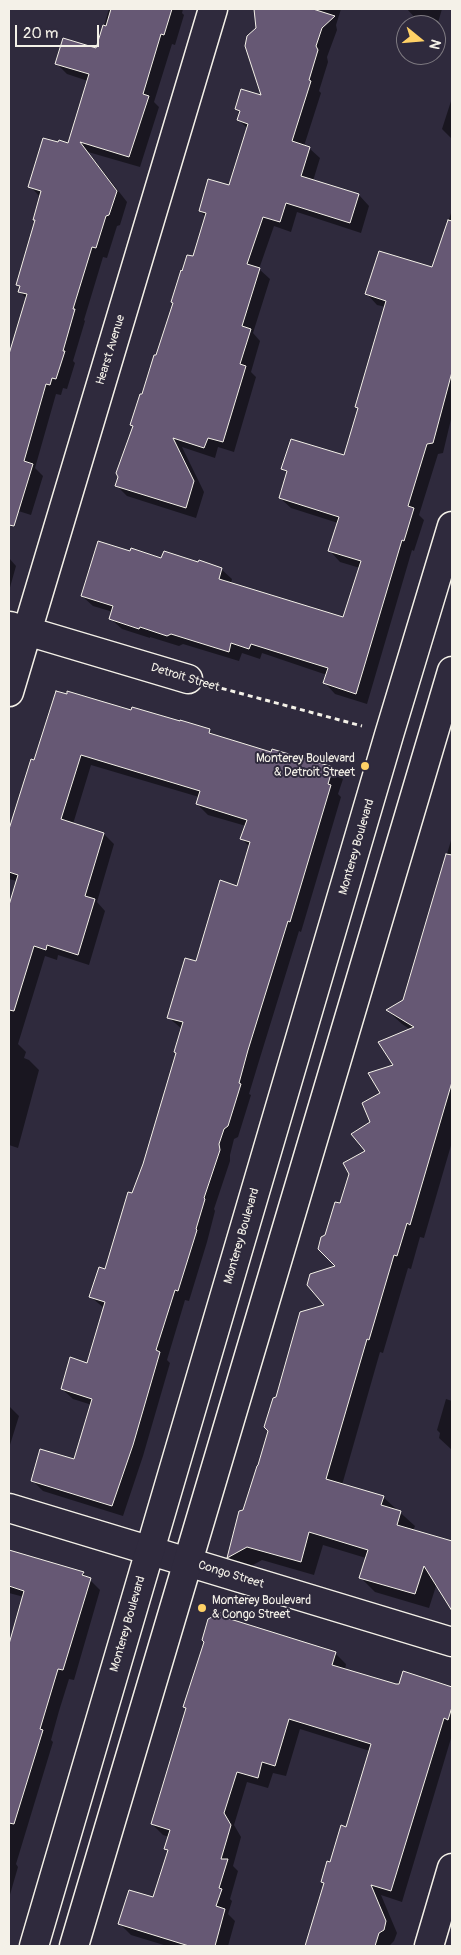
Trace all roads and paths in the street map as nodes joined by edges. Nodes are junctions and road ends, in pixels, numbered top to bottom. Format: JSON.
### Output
{"nodes":[{"id":1,"x":214,"y":9,"type":"edge"},
{"id":2,"x":452,"y":526,"type":"edge"},
{"id":3,"x":18,"y":628,"type":"edge"},
{"id":4,"x":452,"y":671,"type":"edge"},
{"id":5,"x":188,"y":679,"type":"joint"},
{"id":6,"x":9,"y":692,"type":"edge"},
{"id":7,"x":362,"y":726,"type":"dead end"},
{"id":8,"x":9,"y":1508,"type":"edge"},
{"id":9,"x":150,"y":1551,"type":"junction"},
{"id":10,"x":187,"y":1562,"type":"junction"},
{"id":11,"x":452,"y":1642,"type":"edge"},
{"id":12,"x":452,"y":1868,"type":"edge"},
{"id":13,"x":34,"y":1946,"type":"edge"},
{"id":14,"x":74,"y":1946,"type":"edge"},
{"id":15,"x":429,"y":1946,"type":"edge"}],
"edges":[{"from":1,"to":3,"type":"main road","name":"Hearst Avenue"},
{"from":2,"to":9,"type":"main road","name":"Monterey Boulevard"},
{"from":3,"to":5,"type":"main road","name":"Detroit Street"},
{"from":3,"to":6,"type":"main road","name":"Hearst Avenue"},
{"from":4,"to":10,"type":"main road"},
{"from":5,"to":7,"type":"path","name":"Detroit Street"},
{"from":8,"to":9,"type":"main road","name":"Congo Street"},
{"from":9,"to":10,"type":"main road","name":"Congo Street"},
{"from":9,"to":13,"type":"main road","name":"Monterey Boulevard"},
{"from":10,"to":11,"type":"main road","name":"Congo Street"},
{"from":10,"to":14,"type":"main road"},
{"from":12,"to":15,"type":"main road"}]}
